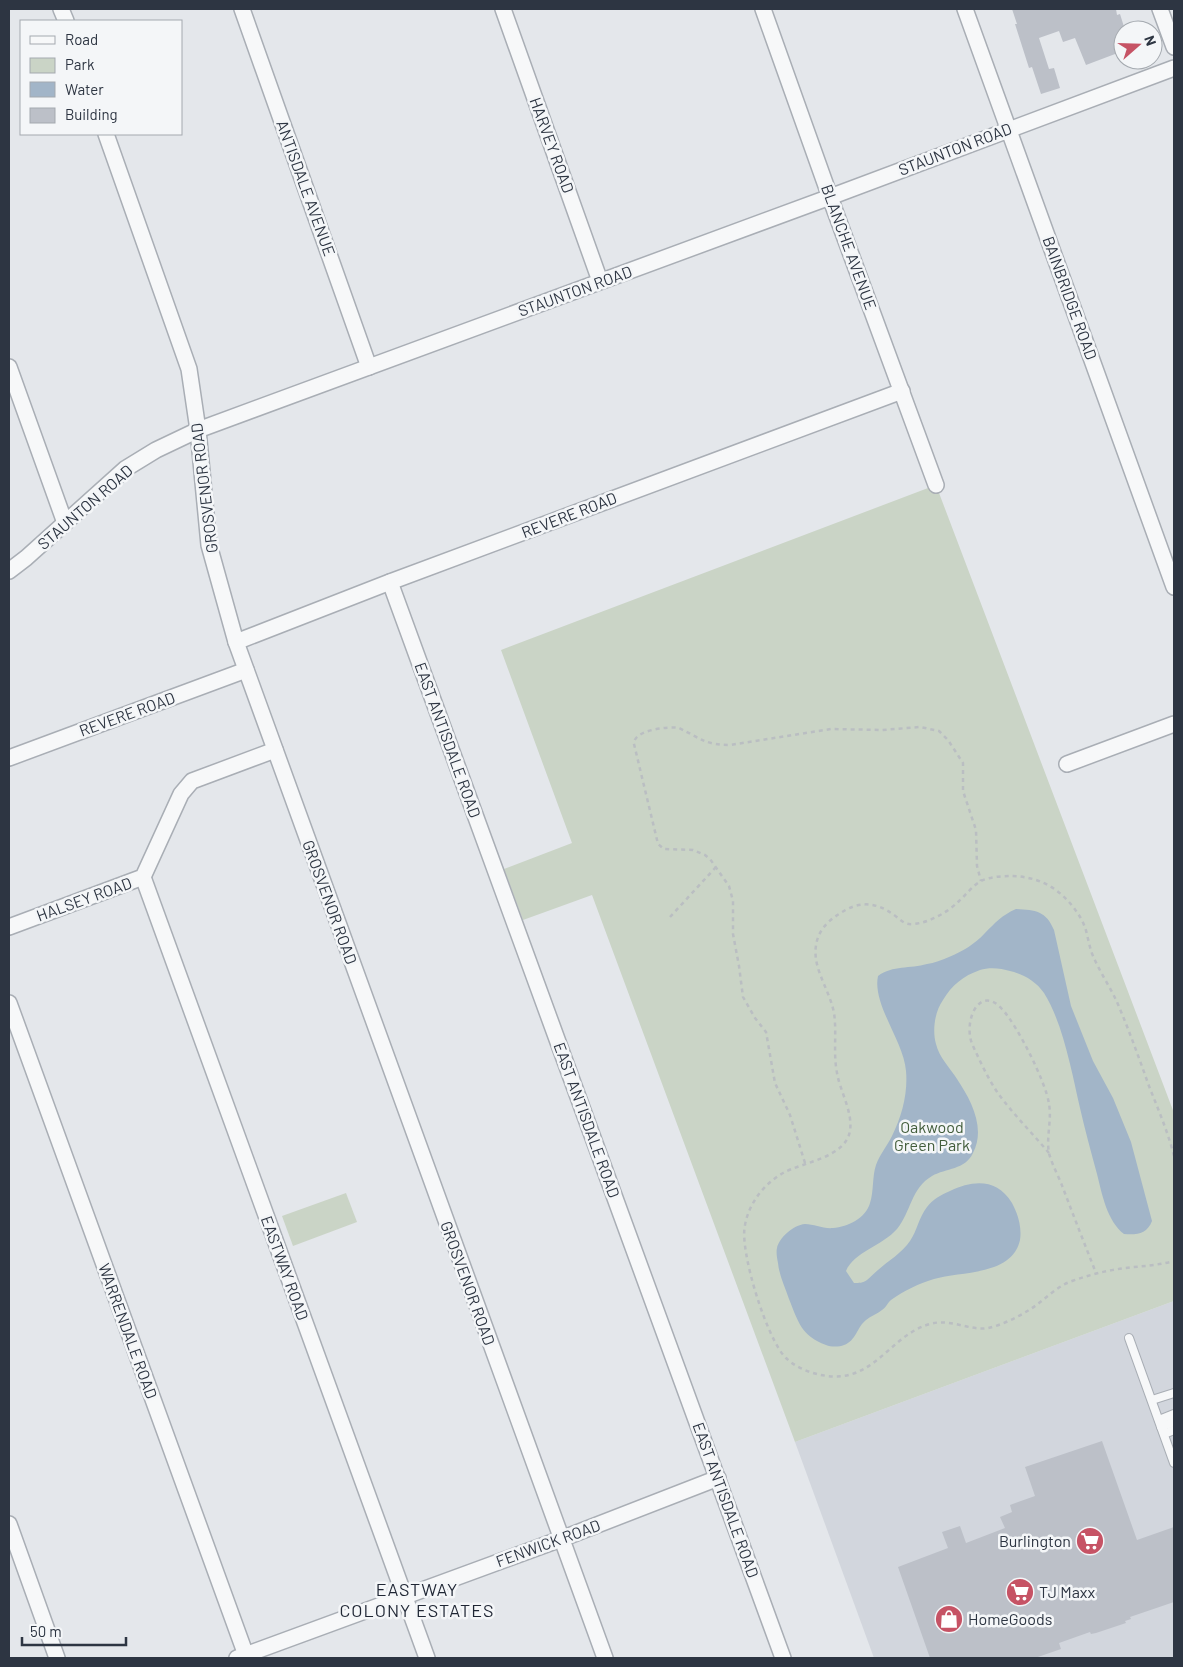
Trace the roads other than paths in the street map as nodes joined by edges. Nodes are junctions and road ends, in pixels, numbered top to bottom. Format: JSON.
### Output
{"nodes":[{"id":1,"x":242,"y":9,"type":"edge"},
{"id":2,"x":503,"y":9,"type":"edge"},
{"id":3,"x":763,"y":9,"type":"edge"},
{"id":4,"x":965,"y":9,"type":"edge"},
{"id":5,"x":1160,"y":9,"type":"edge"},
{"id":6,"x":1174,"y":47,"type":"edge"},
{"id":7,"x":1174,"y":68,"type":"edge"},
{"id":8,"x":1008,"y":129,"type":"junction"},
{"id":9,"x":106,"y":135,"type":"edge"},
{"id":10,"x":830,"y":197,"type":"junction"},
{"id":11,"x":600,"y":282,"type":"junction"},
{"id":12,"x":9,"y":367,"type":"edge"},
{"id":13,"x":369,"y":367,"type":"junction"},
{"id":14,"x":902,"y":391,"type":"junction"},
{"id":15,"x":198,"y":430,"type":"junction"},
{"id":16,"x":936,"y":486,"type":"dead end"},
{"id":17,"x":65,"y":523,"type":"junction"},
{"id":18,"x":9,"y":570,"type":"edge"},
{"id":19,"x":390,"y":582,"type":"junction"},
{"id":20,"x":1174,"y":587,"type":"edge"},
{"id":21,"x":236,"y":642,"type":"junction"},
{"id":22,"x":246,"y":670,"type":"junction"},
{"id":23,"x":1174,"y":724,"type":"edge"},
{"id":24,"x":275,"y":750,"type":"junction"},
{"id":25,"x":9,"y":758,"type":"edge"},
{"id":26,"x":1067,"y":764,"type":"dead end"},
{"id":27,"x":143,"y":877,"type":"junction"},
{"id":28,"x":9,"y":927,"type":"edge"},
{"id":29,"x":9,"y":1003,"type":"edge"},
{"id":30,"x":1129,"y":1338,"type":"dead end"},
{"id":31,"x":1174,"y":1393,"type":"edge"},
{"id":32,"x":1152,"y":1400,"type":"junction"},
{"id":33,"x":1174,"y":1414,"type":"edge"},
{"id":34,"x":1174,"y":1422,"type":"edge"},
{"id":35,"x":1174,"y":1430,"type":"edge"},
{"id":36,"x":1169,"y":1443,"type":"edge"},
{"id":37,"x":718,"y":1478,"type":"junction"},
{"id":38,"x":9,"y":1524,"type":"edge"},
{"id":39,"x":561,"y":1539,"type":"junction"},
{"id":40,"x":405,"y":1595,"type":"junction"},
{"id":41,"x":243,"y":1657,"type":"edge"},
{"id":42,"x":57,"y":1658,"type":"edge"},
{"id":43,"x":428,"y":1658,"type":"edge"},
{"id":44,"x":605,"y":1658,"type":"edge"},
{"id":45,"x":784,"y":1658,"type":"edge"}],
"edges":[{"from":1,"to":13,"type":"street","name":"ANTISDALE AVENUE"},
{"from":2,"to":11,"type":"street","name":"HARVEY ROAD"},
{"from":3,"to":10,"type":"street","name":"BLANCHE AVENUE"},
{"from":4,"to":8,"type":"street","name":"BAINBRIDGE ROAD"},
{"from":5,"to":6,"type":"street"},
{"from":7,"to":8,"type":"street","name":"STAUNTON ROAD"},
{"from":8,"to":10,"type":"street","name":"STAUNTON ROAD"},
{"from":8,"to":20,"type":"street","name":"BAINBRIDGE ROAD"},
{"from":9,"to":15,"type":"street","name":"GROSVENOR ROAD"},
{"from":10,"to":11,"type":"street","name":"STAUNTON ROAD"},
{"from":10,"to":14,"type":"street","name":"BLANCHE AVENUE"},
{"from":11,"to":13,"type":"street","name":"STAUNTON ROAD"},
{"from":12,"to":17,"type":"street"},
{"from":13,"to":15,"type":"street","name":"STAUNTON ROAD"},
{"from":14,"to":16,"type":"street","name":"BLANCHE AVENUE"},
{"from":14,"to":19,"type":"street","name":"REVERE ROAD"},
{"from":15,"to":17,"type":"street","name":"STAUNTON ROAD"},
{"from":15,"to":21,"type":"street","name":"GROSVENOR ROAD"},
{"from":17,"to":18,"type":"street","name":"STAUNTON ROAD"},
{"from":19,"to":21,"type":"street","name":"REVERE ROAD"},
{"from":19,"to":37,"type":"street","name":"EAST ANTISDALE ROAD"},
{"from":21,"to":22,"type":"street","name":"GROSVENOR ROAD"},
{"from":22,"to":24,"type":"street","name":"GROSVENOR ROAD"},
{"from":22,"to":25,"type":"street","name":"REVERE ROAD"},
{"from":23,"to":26,"type":"street"},
{"from":24,"to":27,"type":"street","name":"HALSEY ROAD"},
{"from":24,"to":39,"type":"street","name":"GROSVENOR ROAD"},
{"from":27,"to":28,"type":"street","name":"HALSEY ROAD"},
{"from":27,"to":40,"type":"street","name":"EASTWAY ROAD"},
{"from":29,"to":41,"type":"street","name":"WARRENDALE ROAD"},
{"from":30,"to":32,"type":"lane"},
{"from":31,"to":32,"type":"lane"},
{"from":32,"to":36,"type":"lane"},
{"from":33,"to":36,"type":"lane"},
{"from":34,"to":36,"type":"lane"},
{"from":35,"to":36,"type":"lane"},
{"from":37,"to":39,"type":"street","name":"FENWICK ROAD"},
{"from":37,"to":45,"type":"street","name":"EAST ANTISDALE ROAD"},
{"from":38,"to":42,"type":"street"},
{"from":39,"to":40,"type":"street","name":"FENWICK ROAD"},
{"from":39,"to":44,"type":"street","name":"GROSVENOR ROAD"},
{"from":40,"to":41,"type":"street","name":"FENWICK ROAD"},
{"from":40,"to":43,"type":"street","name":"EASTWAY ROAD"}]}
